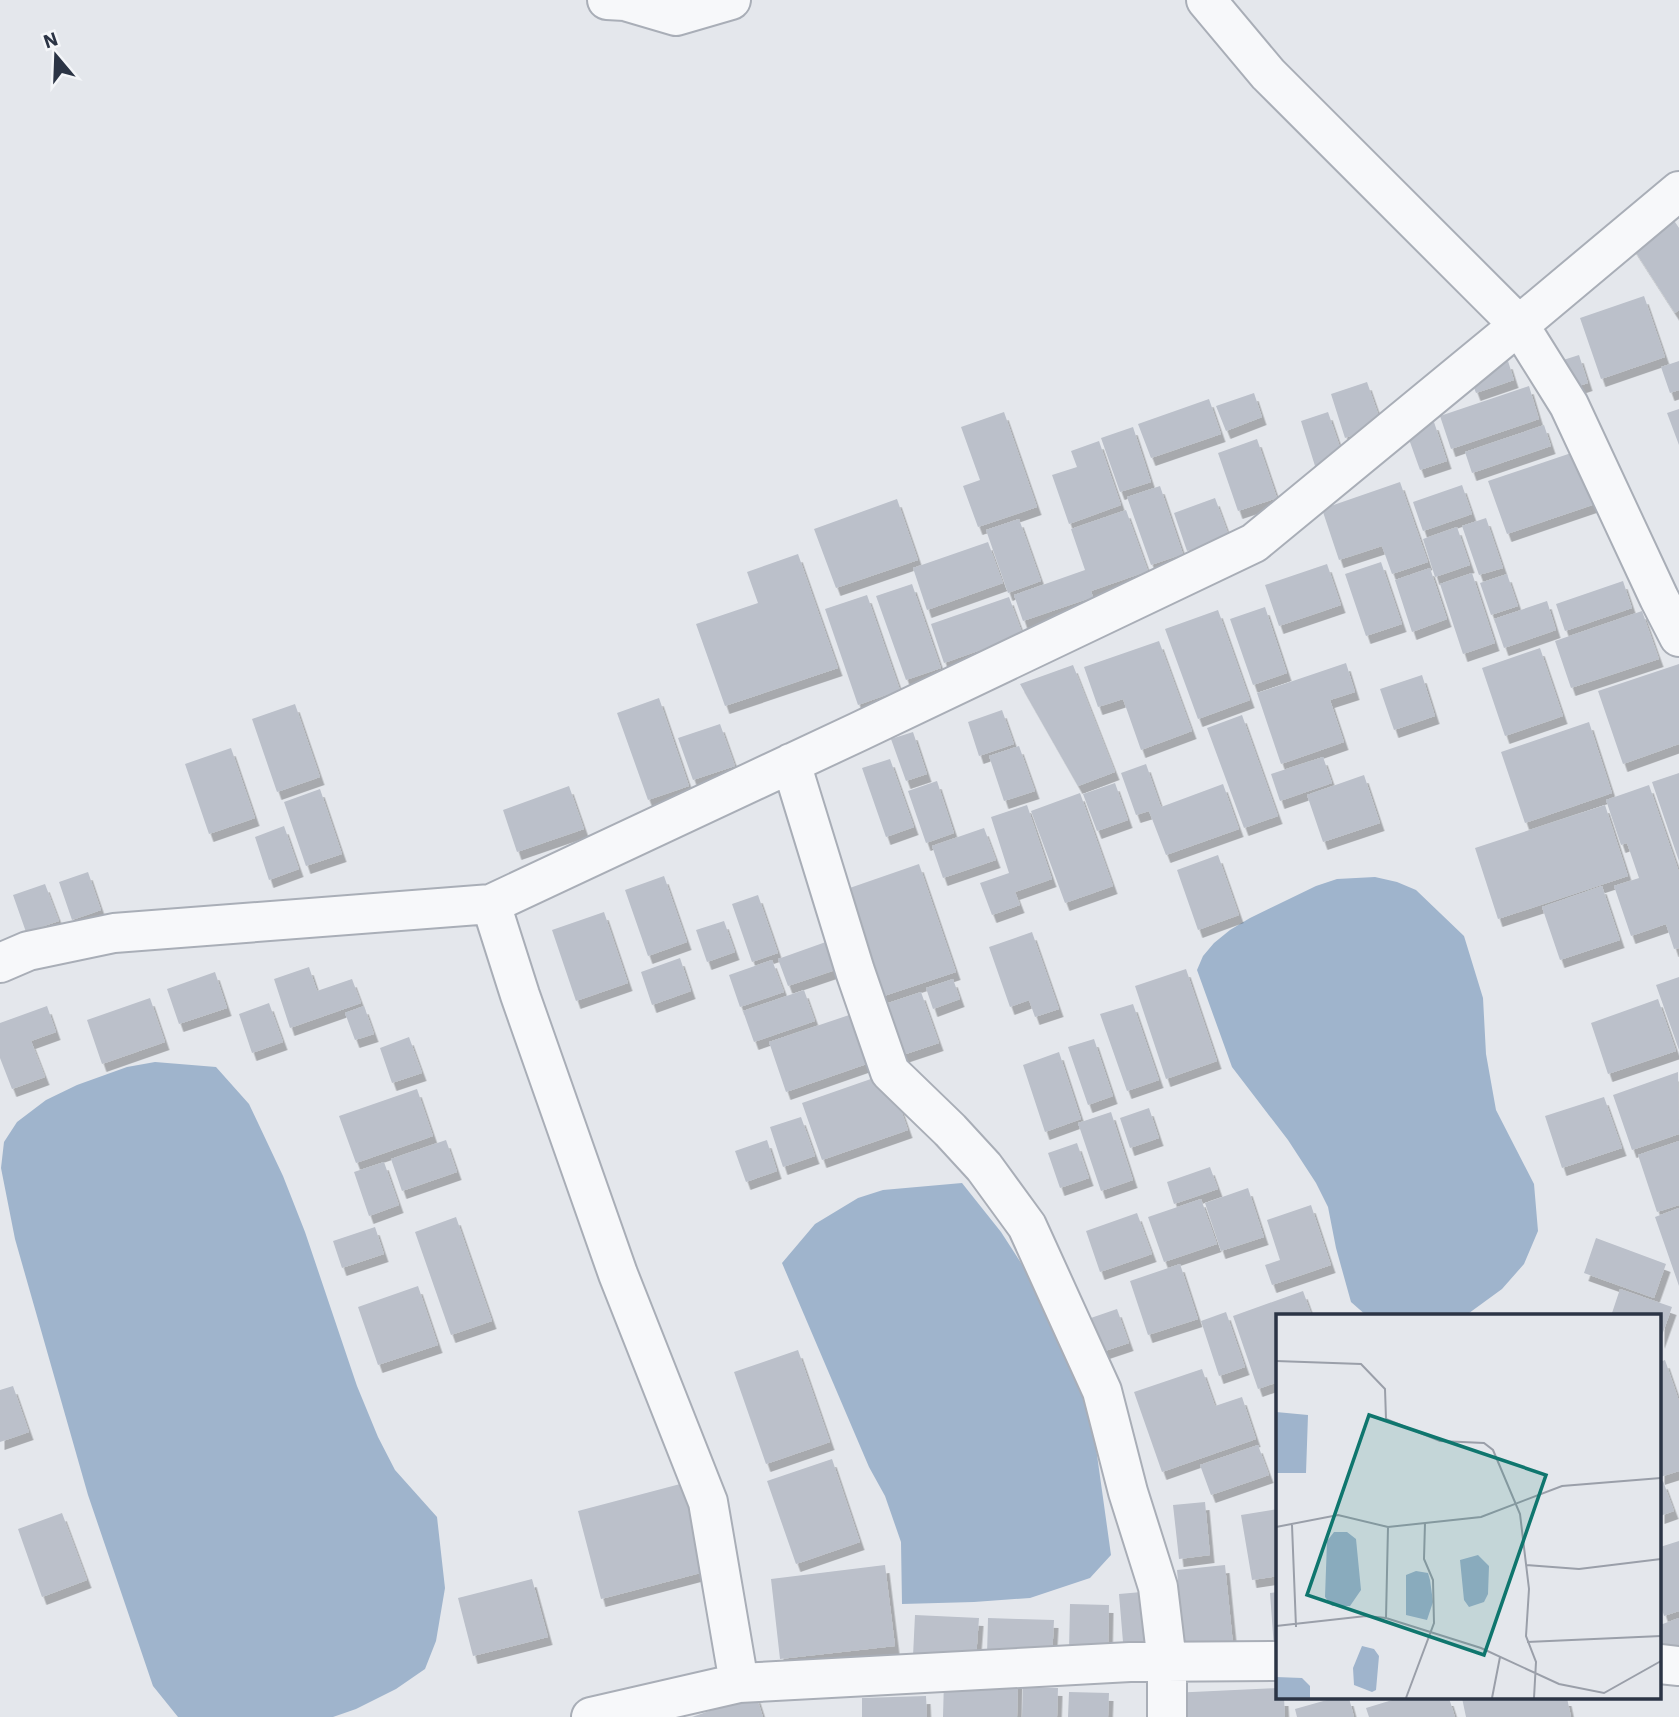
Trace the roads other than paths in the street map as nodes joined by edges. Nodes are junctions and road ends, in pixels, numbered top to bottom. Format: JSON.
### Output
{"nodes":[{"id":1,"x":607,"y":0,"type":"edge"},
{"id":2,"x":731,"y":0,"type":"edge"},
{"id":3,"x":1206,"y":0,"type":"edge"},
{"id":4,"x":1679,"y":191,"type":"edge"},
{"id":5,"x":1519,"y":325,"type":"junction"},
{"id":6,"x":1679,"y":637,"type":"edge"},
{"id":7,"x":791,"y":763,"type":"junction"},
{"id":8,"x":491,"y":904,"type":"junction"},
{"id":9,"x":0,"y":963,"type":"edge"},
{"id":10,"x":1276,"y":1661,"type":"edge"},
{"id":11,"x":1167,"y":1662,"type":"junction"},
{"id":12,"x":739,"y":1683,"type":"junction"},
{"id":13,"x":591,"y":1717,"type":"edge"},
{"id":14,"x":1167,"y":1717,"type":"edge"}],
"edges":[{"from":1,"to":2,"type":"street"},
{"from":3,"to":5,"type":"street"},
{"from":4,"to":5,"type":"street"},
{"from":5,"to":6,"type":"street"},
{"from":5,"to":7,"type":"street"},
{"from":7,"to":8,"type":"street"},
{"from":7,"to":11,"type":"street"},
{"from":8,"to":9,"type":"street"},
{"from":8,"to":12,"type":"street"},
{"from":10,"to":11,"type":"street"},
{"from":11,"to":12,"type":"street"},
{"from":11,"to":14,"type":"street"},
{"from":12,"to":13,"type":"street"}]}
